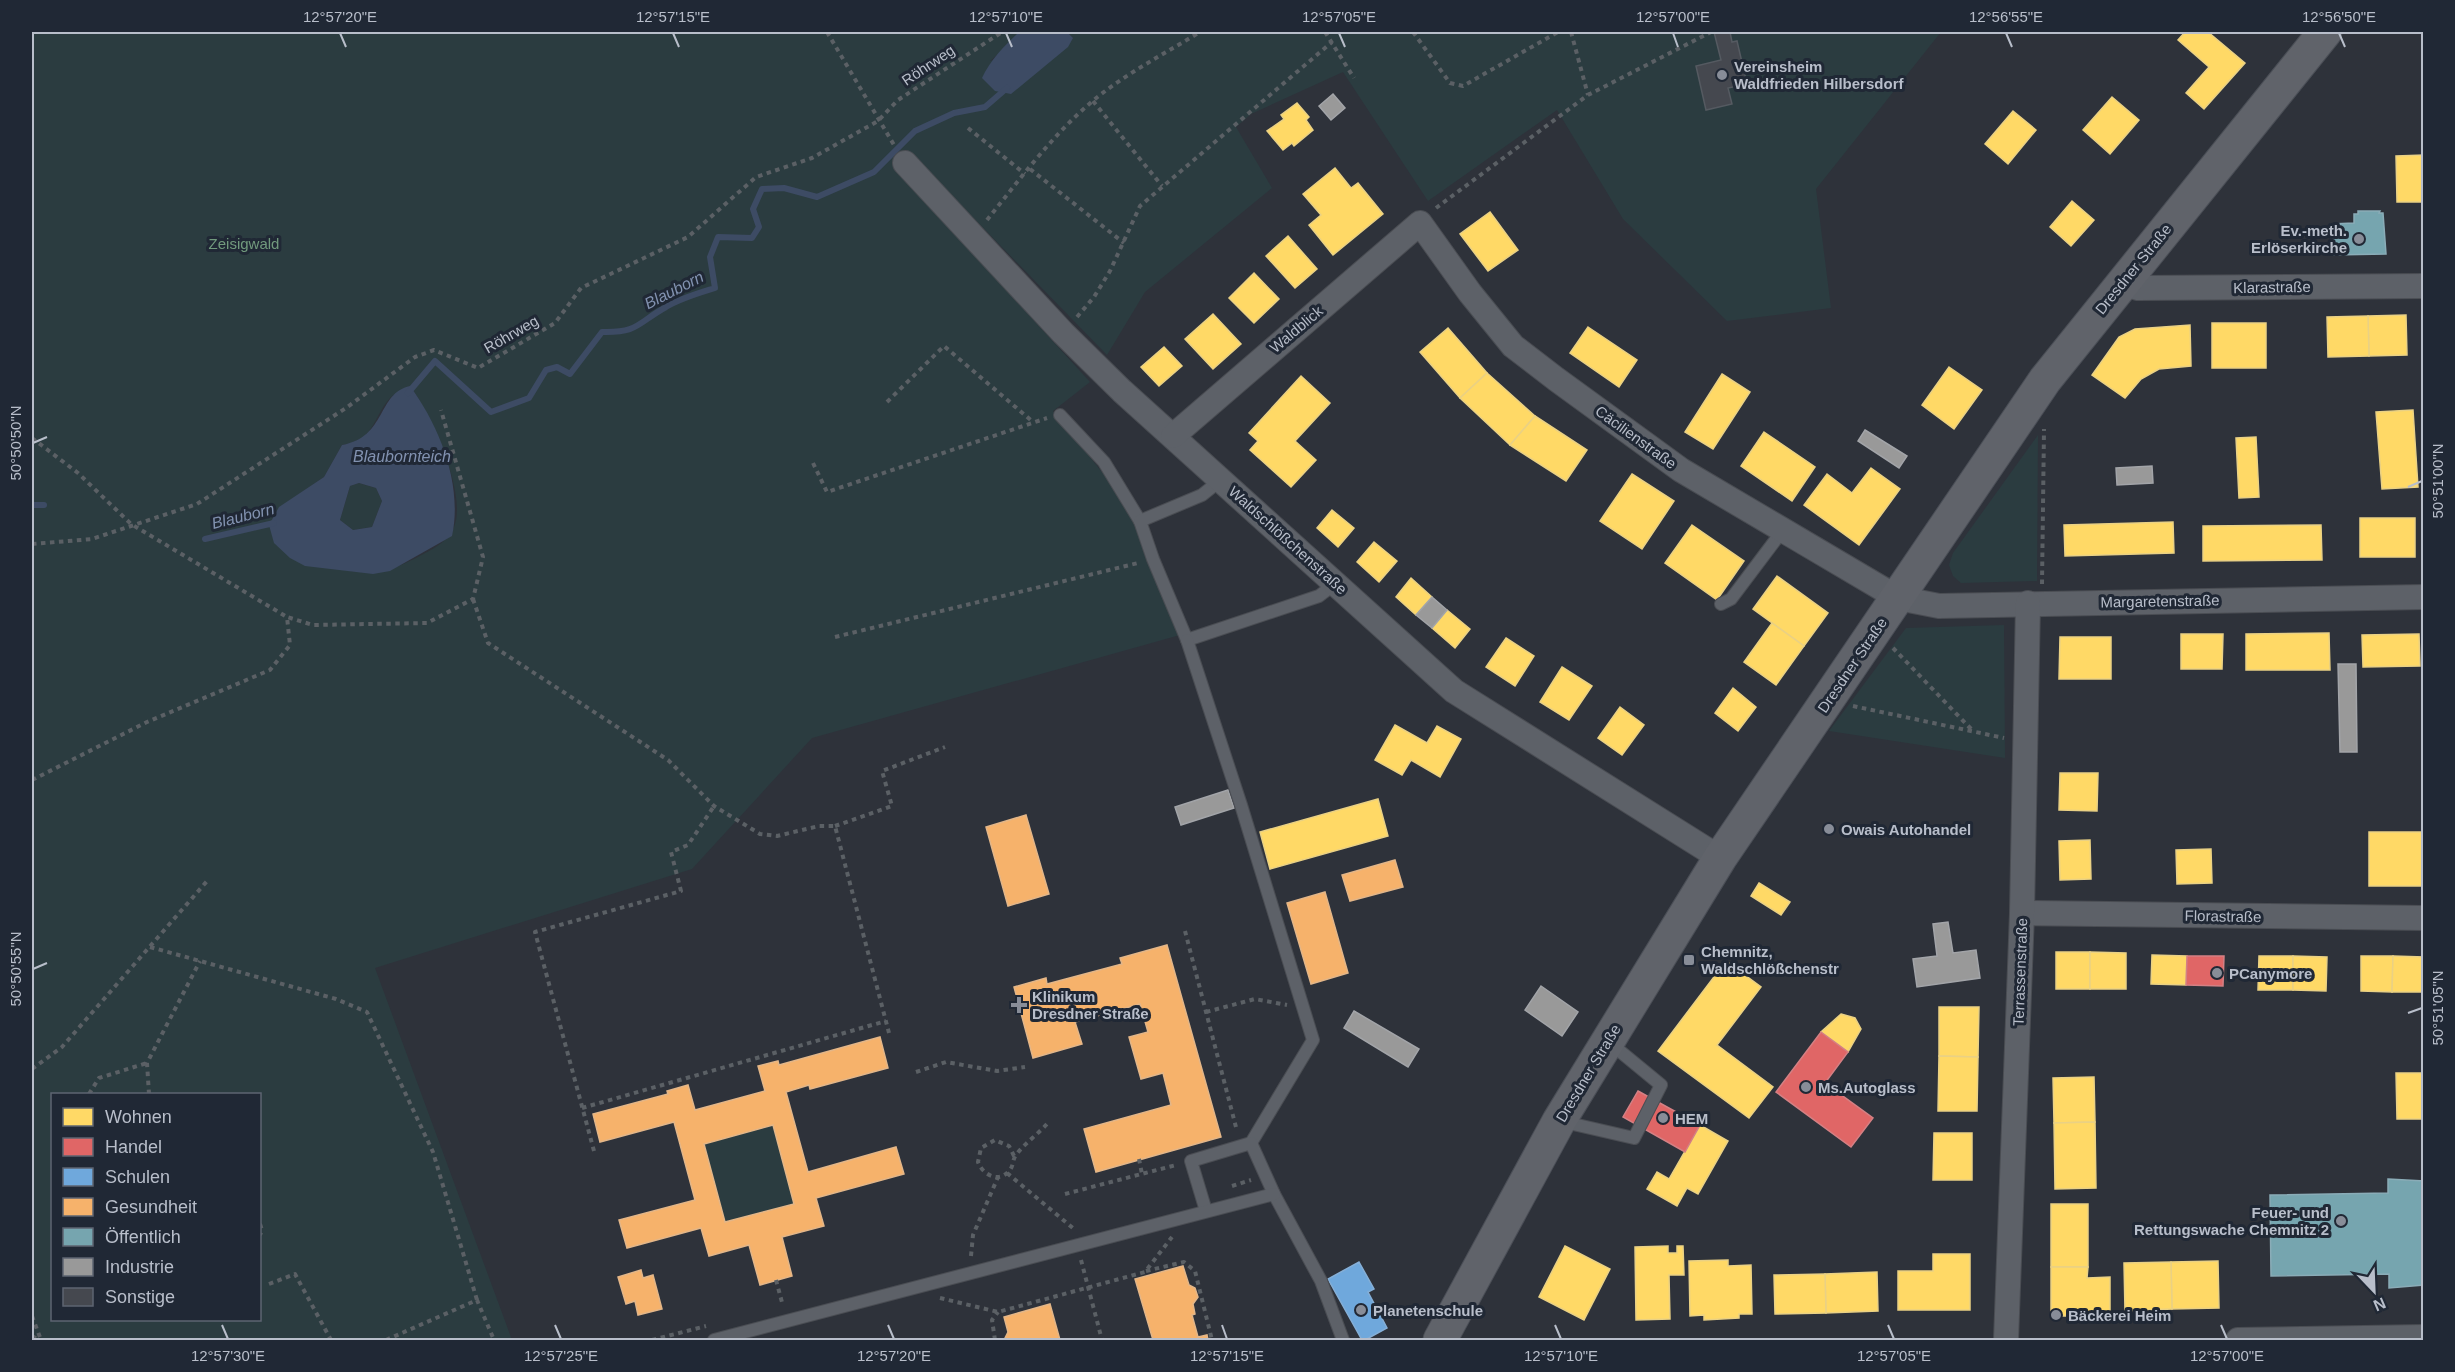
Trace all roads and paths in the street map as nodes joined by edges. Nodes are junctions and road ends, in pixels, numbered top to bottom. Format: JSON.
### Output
{"nodes":[{"id":1,"x":827,"y":32,"type":"edge"},
{"id":2,"x":1002,"y":32,"type":"edge"},
{"id":3,"x":1200,"y":32,"type":"edge"},
{"id":4,"x":1325,"y":32,"type":"edge"},
{"id":5,"x":1413,"y":32,"type":"edge"},
{"id":6,"x":1558,"y":32,"type":"edge"},
{"id":7,"x":1571,"y":32,"type":"edge"},
{"id":8,"x":1711,"y":32,"type":"edge"},
{"id":9,"x":2325,"y":32,"type":"edge"},
{"id":10,"x":1332,"y":42,"type":"junction"},
{"id":11,"x":1353,"y":78,"type":"dead end"},
{"id":12,"x":1588,"y":95,"type":"junction"},
{"id":13,"x":1093,"y":100,"type":"junction"},
{"id":14,"x":878,"y":121,"type":"junction"},
{"id":15,"x":968,"y":128,"type":"dead end"},
{"id":16,"x":905,"y":163,"type":"joint"},
{"id":17,"x":1030,"y":169,"type":"junction"},
{"id":18,"x":1025,"y":174,"type":"junction"},
{"id":19,"x":1162,"y":186,"type":"junction"},
{"id":20,"x":1420,"y":223,"type":"junction"},
{"id":21,"x":973,"y":237,"type":"junction"},
{"id":22,"x":1125,"y":243,"type":"junction"},
{"id":23,"x":2121,"y":283,"type":"junction"},
{"id":24,"x":2424,"y":286,"type":"edge"},
{"id":25,"x":1063,"y":333,"type":"junction"},
{"id":26,"x":887,"y":402,"type":"dead end"},
{"id":27,"x":441,"y":410,"type":"dead end"},
{"id":28,"x":1060,"y":415,"type":"joint"},
{"id":29,"x":1033,"y":422,"type":"junction"},
{"id":30,"x":2044,"y":427,"type":"dead end"},
{"id":31,"x":1173,"y":436,"type":"junction"},
{"id":32,"x":32,"y":438,"type":"edge"},
{"id":33,"x":813,"y":463,"type":"dead end"},
{"id":34,"x":1222,"y":479,"type":"junction"},
{"id":35,"x":1140,"y":520,"type":"junction"},
{"id":36,"x":131,"y":524,"type":"junction"},
{"id":37,"x":1783,"y":530,"type":"junction"},
{"id":38,"x":32,"y":544,"type":"edge"},
{"id":39,"x":1153,"y":559,"type":"junction"},
{"id":40,"x":1336,"y":583,"type":"junction"},
{"id":41,"x":2424,"y":597,"type":"edge"},
{"id":42,"x":1898,"y":598,"type":"junction"},
{"id":43,"x":473,"y":599,"type":"junction"},
{"id":44,"x":2035,"y":603,"type":"junction"},
{"id":45,"x":1721,"y":604,"type":"dead end"},
{"id":46,"x":286,"y":617,"type":"junction"},
{"id":47,"x":1875,"y":630,"type":"junction"},
{"id":48,"x":835,"y":637,"type":"dead end"},
{"id":49,"x":1187,"y":640,"type":"junction"},
{"id":50,"x":1827,"y":701,"type":"junction"},
{"id":51,"x":1974,"y":731,"type":"junction"},
{"id":52,"x":2025,"y":742,"type":"junction"},
{"id":53,"x":945,"y":747,"type":"dead end"},
{"id":54,"x":32,"y":780,"type":"edge"},
{"id":55,"x":714,"y":806,"type":"junction"},
{"id":56,"x":835,"y":826,"type":"junction"},
{"id":57,"x":1720,"y":858,"type":"junction"},
{"id":58,"x":208,"y":880,"type":"dead end"},
{"id":59,"x":2022,"y":913,"type":"junction"},
{"id":60,"x":2424,"y":918,"type":"edge"},
{"id":61,"x":1185,"y":931,"type":"dead end"},
{"id":62,"x":150,"y":947,"type":"junction"},
{"id":63,"x":200,"y":961,"type":"junction"},
{"id":64,"x":1303,"y":1008,"type":"junction"},
{"id":65,"x":1206,"y":1012,"type":"junction"},
{"id":66,"x":886,"y":1021,"type":"junction"},
{"id":67,"x":889,"y":1033,"type":"dead end"},
{"id":68,"x":1608,"y":1041,"type":"junction"},
{"id":69,"x":147,"y":1063,"type":"junction"},
{"id":70,"x":1025,"y":1067,"type":"dead end"},
{"id":71,"x":32,"y":1069,"type":"edge"},
{"id":72,"x":916,"y":1072,"type":"dead end"},
{"id":73,"x":90,"y":1093,"type":"edge"},
{"id":74,"x":150,"y":1093,"type":"edge"},
{"id":75,"x":582,"y":1108,"type":"junction"},
{"id":76,"x":1559,"y":1121,"type":"junction"},
{"id":77,"x":1047,"y":1124,"type":"dead end"},
{"id":78,"x":1246,"y":1145,"type":"junction"},
{"id":79,"x":594,"y":1151,"type":"dead end"},
{"id":80,"x":1014,"y":1156,"type":"junction"},
{"id":81,"x":1139,"y":1159,"type":"dead end"},
{"id":82,"x":1191,"y":1161,"type":"junction"},
{"id":83,"x":1007,"y":1173,"type":"junction"},
{"id":84,"x":1143,"y":1174,"type":"junction"},
{"id":85,"x":998,"y":1177,"type":"junction"},
{"id":86,"x":1065,"y":1194,"type":"dead end"},
{"id":87,"x":1274,"y":1194,"type":"junction"},
{"id":88,"x":1206,"y":1211,"type":"junction"},
{"id":89,"x":1185,"y":1216,"type":"junction"},
{"id":90,"x":1074,"y":1229,"type":"dead end"},
{"id":91,"x":1077,"y":1245,"type":"junction"},
{"id":92,"x":971,"y":1257,"type":"dead end"},
{"id":93,"x":1145,"y":1272,"type":"junction"},
{"id":94,"x":776,"y":1280,"type":"dead end"},
{"id":95,"x":269,"y":1284,"type":"dead end"},
{"id":96,"x":916,"y":1286,"type":"junction"},
{"id":97,"x":1087,"y":1286,"type":"junction"},
{"id":98,"x":477,"y":1300,"type":"junction"},
{"id":99,"x":998,"y":1312,"type":"junction"},
{"id":100,"x":32,"y":1316,"type":"edge"},
{"id":101,"x":787,"y":1321,"type":"junction"},
{"id":102,"x":32,"y":1336,"type":"edge"},
{"id":103,"x":2424,"y":1337,"type":"edge"},
{"id":104,"x":40,"y":1341,"type":"edge"},
{"id":105,"x":331,"y":1341,"type":"edge"},
{"id":106,"x":387,"y":1341,"type":"edge"},
{"id":107,"x":494,"y":1341,"type":"edge"},
{"id":108,"x":714,"y":1341,"type":"edge"},
{"id":109,"x":994,"y":1341,"type":"edge"},
{"id":110,"x":1102,"y":1341,"type":"edge"},
{"id":111,"x":1212,"y":1341,"type":"edge"},
{"id":112,"x":1343,"y":1341,"type":"edge"},
{"id":113,"x":1440,"y":1341,"type":"edge"},
{"id":114,"x":2006,"y":1341,"type":"edge"},
{"id":115,"x":2238,"y":1341,"type":"edge"}],
"edges":[{"from":1,"to":14,"type":"path"},
{"from":2,"to":14,"type":"path","name":"Röhrweg"},
{"from":3,"to":13,"type":"path"},
{"from":4,"to":10,"type":"path"},
{"from":5,"to":6,"type":"path"},
{"from":7,"to":12,"type":"path"},
{"from":8,"to":12,"type":"path"},
{"from":9,"to":23,"type":"main road","name":"Dresdner Straße"},
{"from":10,"to":11,"type":"path"},
{"from":10,"to":19,"type":"path"},
{"from":12,"to":20,"type":"path"},
{"from":13,"to":17,"type":"path"},
{"from":13,"to":19,"type":"path"},
{"from":14,"to":16,"type":"path"},
{"from":14,"to":36,"type":"path","name":"Röhrweg"},
{"from":15,"to":18,"type":"path"},
{"from":16,"to":21,"type":"street","name":"Waldschlößchenstraße"},
{"from":17,"to":18,"type":"path"},
{"from":17,"to":22,"type":"path"},
{"from":18,"to":21,"type":"path"},
{"from":19,"to":22,"type":"path"},
{"from":20,"to":31,"type":"street","name":"Waldblick"},
{"from":20,"to":37,"type":"street","name":"Cäcilienstraße"},
{"from":21,"to":25,"type":"street","name":"Waldschlößchenstraße"},
{"from":22,"to":25,"type":"path"},
{"from":23,"to":24,"type":"street","name":"Klarastraße"},
{"from":23,"to":42,"type":"main road","name":"Dresdner Straße"},
{"from":25,"to":31,"type":"street","name":"Waldschlößchenstraße"},
{"from":26,"to":29,"type":"path"},
{"from":27,"to":43,"type":"path"},
{"from":28,"to":29,"type":"path"},
{"from":28,"to":35,"type":"lane"},
{"from":29,"to":33,"type":"path"},
{"from":30,"to":44,"type":"path"},
{"from":31,"to":34,"type":"street","name":"Waldschlößchenstraße"},
{"from":32,"to":36,"type":"path"},
{"from":34,"to":35,"type":"lane"},
{"from":34,"to":40,"type":"street","name":"Waldschlößchenstraße"},
{"from":35,"to":39,"type":"lane"},
{"from":36,"to":38,"type":"path","name":"Röhrweg"},
{"from":36,"to":46,"type":"path"},
{"from":37,"to":42,"type":"street","name":"Cäcilienstraße"},
{"from":37,"to":45,"type":"lane"},
{"from":39,"to":48,"type":"path"},
{"from":39,"to":49,"type":"lane"},
{"from":40,"to":49,"type":"lane"},
{"from":40,"to":57,"type":"street","name":"Waldschlößchenstraße"},
{"from":41,"to":44,"type":"street","name":"Margaretenstraße"},
{"from":42,"to":44,"type":"street","name":"Margaretenstraße"},
{"from":42,"to":47,"type":"main road","name":"Dresdner Straße"},
{"from":43,"to":46,"type":"path"},
{"from":43,"to":55,"type":"path"},
{"from":44,"to":52,"type":"street","name":"Terrassenstraße"},
{"from":46,"to":54,"type":"path"},
{"from":47,"to":50,"type":"main road","name":"Dresdner Straße"},
{"from":47,"to":51,"type":"path"},
{"from":49,"to":64,"type":"lane"},
{"from":50,"to":51,"type":"path"},
{"from":50,"to":57,"type":"main road","name":"Dresdner Straße"},
{"from":51,"to":52,"type":"path"},
{"from":52,"to":59,"type":"street","name":"Terrassenstraße"},
{"from":53,"to":56,"type":"path"},
{"from":55,"to":56,"type":"path"},
{"from":55,"to":75,"type":"path"},
{"from":56,"to":66,"type":"path"},
{"from":57,"to":68,"type":"main road","name":"Dresdner Straße"},
{"from":58,"to":62,"type":"path"},
{"from":59,"to":60,"type":"street","name":"Florastraße"},
{"from":59,"to":114,"type":"street","name":"Terrassenstraße"},
{"from":61,"to":65,"type":"path"},
{"from":62,"to":63,"type":"path"},
{"from":62,"to":71,"type":"path"},
{"from":63,"to":69,"type":"path"},
{"from":63,"to":98,"type":"path"},
{"from":64,"to":65,"type":"path"},
{"from":64,"to":78,"type":"lane"},
{"from":65,"to":78,"type":"path"},
{"from":66,"to":67,"type":"path"},
{"from":66,"to":75,"type":"path"},
{"from":68,"to":76,"type":"main road","name":"Dresdner Straße"},
{"from":68,"to":76,"type":"lane"},
{"from":69,"to":73,"type":"path"},
{"from":69,"to":74,"type":"path"},
{"from":70,"to":72,"type":"path"},
{"from":75,"to":79,"type":"path"},
{"from":76,"to":113,"type":"main road","name":"Dresdner Straße"},
{"from":77,"to":80,"type":"path"},
{"from":78,"to":82,"type":"lane"},
{"from":78,"to":87,"type":"lane"},
{"from":80,"to":83,"type":"path"},
{"from":80,"to":85,"type":"path"},
{"from":81,"to":84,"type":"path"},
{"from":82,"to":84,"type":"path"},
{"from":82,"to":88,"type":"lane"},
{"from":83,"to":85,"type":"path"},
{"from":83,"to":90,"type":"path"},
{"from":84,"to":86,"type":"path"},
{"from":85,"to":92,"type":"path"},
{"from":87,"to":88,"type":"lane"},
{"from":87,"to":112,"type":"lane"},
{"from":88,"to":89,"type":"lane"},
{"from":89,"to":91,"type":"lane"},
{"from":89,"to":93,"type":"path"},
{"from":91,"to":96,"type":"lane"},
{"from":91,"to":97,"type":"path"},
{"from":93,"to":97,"type":"path"},
{"from":93,"to":111,"type":"path"},
{"from":94,"to":101,"type":"path"},
{"from":95,"to":105,"type":"path"},
{"from":96,"to":99,"type":"path"},
{"from":96,"to":101,"type":"lane"},
{"from":97,"to":99,"type":"path"},
{"from":97,"to":110,"type":"path"},
{"from":98,"to":106,"type":"path"},
{"from":98,"to":107,"type":"path"},
{"from":99,"to":109,"type":"path"},
{"from":100,"to":104,"type":"path"},
{"from":101,"to":108,"type":"lane"},
{"from":102,"to":104,"type":"path"},
{"from":103,"to":115,"type":"street"}]}
